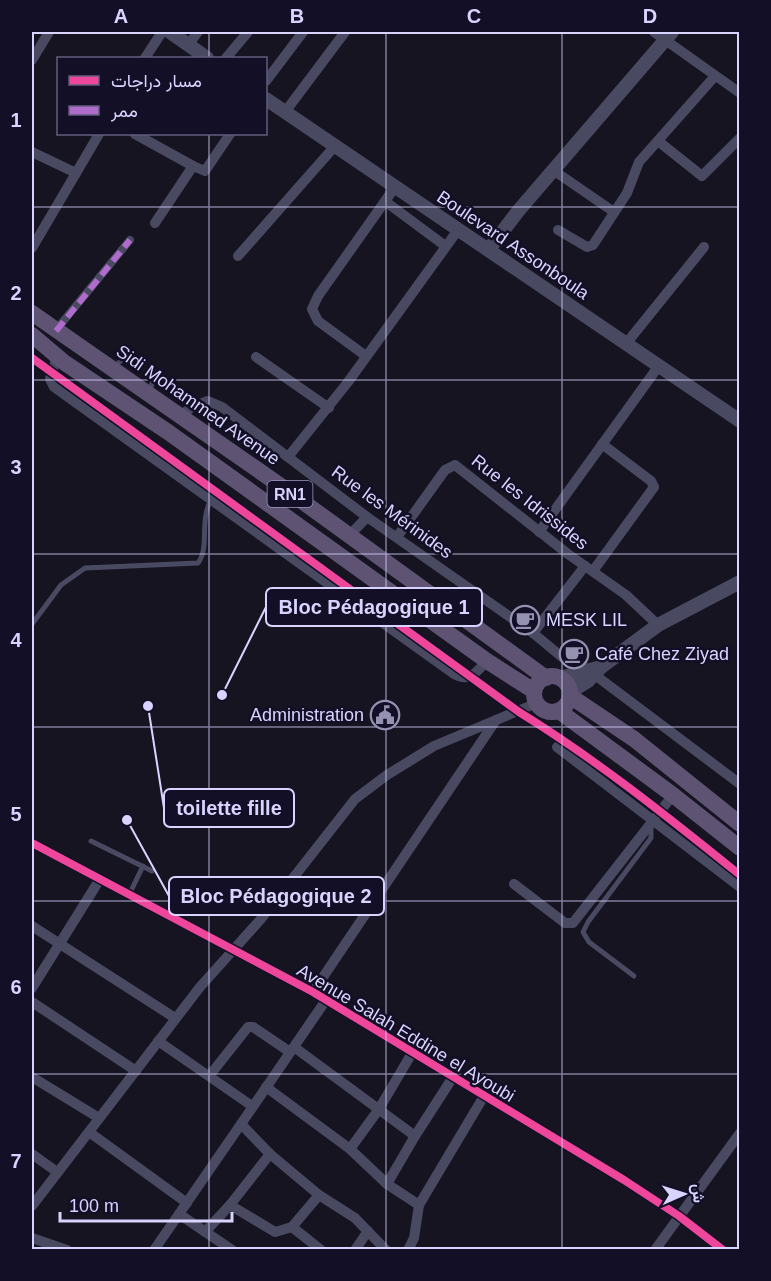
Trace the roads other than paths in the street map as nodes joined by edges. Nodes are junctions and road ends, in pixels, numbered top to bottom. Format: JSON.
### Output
{"nodes":[{"id":1,"x":49,"y":32,"type":"edge"},
{"id":2,"x":162,"y":32,"type":"edge"},
{"id":3,"x":170,"y":32,"type":"edge"},
{"id":4,"x":198,"y":32,"type":"edge"},
{"id":5,"x":248,"y":32,"type":"edge"},
{"id":6,"x":303,"y":32,"type":"edge"},
{"id":7,"x":345,"y":32,"type":"edge"},
{"id":8,"x":664,"y":34,"type":"edge"},
{"id":9,"x":188,"y":45,"type":"junction"},
{"id":10,"x":146,"y":57,"type":"edge"},
{"id":11,"x":206,"y":57,"type":"edge"},
{"id":12,"x":227,"y":57,"type":"edge"},
{"id":13,"x":32,"y":60,"type":"edge"},
{"id":14,"x":716,"y":76,"type":"junction"},
{"id":15,"x":267,"y":80,"type":"edge"},
{"id":16,"x":740,"y":93,"type":"edge"},
{"id":17,"x":267,"y":100,"type":"edge"},
{"id":18,"x":285,"y":112,"type":"junction"},
{"id":19,"x":98,"y":135,"type":"edge"},
{"id":20,"x":137,"y":135,"type":"edge"},
{"id":21,"x":229,"y":135,"type":"edge"},
{"id":22,"x":740,"y":138,"type":"edge"},
{"id":23,"x":658,"y":141,"type":"junction"},
{"id":24,"x":334,"y":146,"type":"junction"},
{"id":25,"x":32,"y":152,"type":"edge"},
{"id":26,"x":193,"y":166,"type":"junction"},
{"id":27,"x":554,"y":170,"type":"junction"},
{"id":28,"x":76,"y":173,"type":"junction"},
{"id":29,"x":395,"y":187,"type":"junction"},
{"id":30,"x":386,"y":202,"type":"junction"},
{"id":31,"x":614,"y":212,"type":"junction"},
{"id":32,"x":155,"y":223,"type":"dead end"},
{"id":33,"x":458,"y":230,"type":"junction"},
{"id":34,"x":558,"y":230,"type":"dead end"},
{"id":35,"x":130,"y":240,"type":"dead end"},
{"id":36,"x":444,"y":245,"type":"junction"},
{"id":37,"x":704,"y":247,"type":"dead end"},
{"id":38,"x":32,"y":248,"type":"edge"},
{"id":39,"x":489,"y":249,"type":"junction"},
{"id":40,"x":238,"y":256,"type":"dead end"},
{"id":41,"x":32,"y":313,"type":"edge"},
{"id":42,"x":56,"y":331,"type":"junction"},
{"id":43,"x":32,"y":335,"type":"edge"},
{"id":44,"x":625,"y":345,"type":"junction"},
{"id":45,"x":366,"y":356,"type":"junction"},
{"id":46,"x":57,"y":357,"type":"junction"},
{"id":47,"x":255,"y":357,"type":"dead end"},
{"id":48,"x":135,"y":358,"type":"dead end"},
{"id":49,"x":658,"y":367,"type":"junction"},
{"id":50,"x":109,"y":368,"type":"junction"},
{"id":51,"x":153,"y":370,"type":"dead end"},
{"id":52,"x":96,"y":384,"type":"junction"},
{"id":53,"x":149,"y":395,"type":"junction"},
{"id":54,"x":329,"y":408,"type":"junction"},
{"id":55,"x":138,"y":412,"type":"junction"},
{"id":56,"x":180,"y":416,"type":"junction"},
{"id":57,"x":740,"y":421,"type":"edge"},
{"id":58,"x":602,"y":444,"type":"junction"},
{"id":59,"x":288,"y":457,"type":"junction"},
{"id":60,"x":211,"y":499,"type":"junction"},
{"id":61,"x":367,"y":517,"type":"junction"},
{"id":62,"x":539,"y":532,"type":"junction"},
{"id":63,"x":348,"y":537,"type":"junction"},
{"id":64,"x":398,"y":537,"type":"junction"},
{"id":65,"x":589,"y":568,"type":"junction"},
{"id":66,"x":740,"y":582,"type":"edge"},
{"id":67,"x":32,"y":624,"type":"edge"},
{"id":68,"x":658,"y":625,"type":"junction"},
{"id":69,"x":533,"y":633,"type":"junction"},
{"id":70,"x":487,"y":661,"type":"junction"},
{"id":71,"x":598,"y":671,"type":"junction"},
{"id":72,"x":580,"y":672,"type":"junction"},
{"id":73,"x":561,"y":686,"type":"junction"},
{"id":74,"x":536,"y":697,"type":"junction"},
{"id":75,"x":559,"y":711,"type":"junction"},
{"id":76,"x":496,"y":719,"type":"junction"},
{"id":77,"x":557,"y":747,"type":"dead end"},
{"id":78,"x":740,"y":784,"type":"edge"},
{"id":79,"x":673,"y":795,"type":"junction"},
{"id":80,"x":653,"y":824,"type":"junction"},
{"id":81,"x":740,"y":824,"type":"edge"},
{"id":82,"x":91,"y":841,"type":"dead end"},
{"id":83,"x":32,"y":843,"type":"edge"},
{"id":84,"x":740,"y":848,"type":"edge"},
{"id":85,"x":143,"y":866,"type":"junction"},
{"id":86,"x":152,"y":871,"type":"dead end"},
{"id":87,"x":100,"y":879,"type":"junction"},
{"id":88,"x":514,"y":884,"type":"dead end"},
{"id":89,"x":740,"y":887,"type":"edge"},
{"id":90,"x":129,"y":895,"type":"junction"},
{"id":91,"x":32,"y":926,"type":"edge"},
{"id":92,"x":59,"y":945,"type":"junction"},
{"id":93,"x":233,"y":950,"type":"junction"},
{"id":94,"x":634,"y":976,"type":"dead end"},
{"id":95,"x":32,"y":988,"type":"edge"},
{"id":96,"x":312,"y":992,"type":"junction"},
{"id":97,"x":326,"y":1000,"type":"junction"},
{"id":98,"x":32,"y":1002,"type":"edge"},
{"id":99,"x":175,"y":1018,"type":"junction"},
{"id":100,"x":158,"y":1041,"type":"junction"},
{"id":101,"x":292,"y":1050,"type":"junction"},
{"id":102,"x":412,"y":1053,"type":"junction"},
{"id":103,"x":136,"y":1071,"type":"junction"},
{"id":104,"x":210,"y":1075,"type":"junction"},
{"id":105,"x":32,"y":1077,"type":"edge"},
{"id":106,"x":453,"y":1077,"type":"junction"},
{"id":107,"x":266,"y":1087,"type":"junction"},
{"id":108,"x":484,"y":1096,"type":"junction"},
{"id":109,"x":252,"y":1106,"type":"junction"},
{"id":110,"x":379,"y":1109,"type":"junction"},
{"id":111,"x":99,"y":1118,"type":"junction"},
{"id":112,"x":241,"y":1124,"type":"junction"},
{"id":113,"x":89,"y":1132,"type":"junction"},
{"id":114,"x":740,"y":1133,"type":"edge"},
{"id":115,"x":414,"y":1136,"type":"junction"},
{"id":116,"x":350,"y":1149,"type":"junction"},
{"id":117,"x":32,"y":1154,"type":"edge"},
{"id":118,"x":270,"y":1154,"type":"junction"},
{"id":119,"x":57,"y":1172,"type":"junction"},
{"id":120,"x":387,"y":1184,"type":"junction"},
{"id":121,"x":319,"y":1195,"type":"junction"},
{"id":122,"x":187,"y":1203,"type":"junction"},
{"id":123,"x":230,"y":1205,"type":"junction"},
{"id":124,"x":419,"y":1205,"type":"junction"},
{"id":125,"x":32,"y":1206,"type":"edge"},
{"id":126,"x":179,"y":1214,"type":"junction"},
{"id":127,"x":679,"y":1216,"type":"junction"},
{"id":128,"x":292,"y":1227,"type":"junction"},
{"id":129,"x":368,"y":1231,"type":"junction"},
{"id":130,"x":205,"y":1232,"type":"junction"},
{"id":131,"x":32,"y":1238,"type":"edge"},
{"id":132,"x":67,"y":1250,"type":"edge"},
{"id":133,"x":154,"y":1250,"type":"edge"},
{"id":134,"x":232,"y":1250,"type":"edge"},
{"id":135,"x":321,"y":1250,"type":"edge"},
{"id":136,"x":355,"y":1250,"type":"edge"},
{"id":137,"x":386,"y":1250,"type":"edge"},
{"id":138,"x":408,"y":1250,"type":"edge"},
{"id":139,"x":655,"y":1250,"type":"edge"},
{"id":140,"x":723,"y":1250,"type":"edge"}],
"edges":[{"from":1,"to":13,"type":"street"},
{"from":2,"to":10,"type":"street"},
{"from":3,"to":9,"type":"street"},
{"from":4,"to":9,"type":"street"},
{"from":5,"to":12,"type":"street"},
{"from":6,"to":15,"type":"street"},
{"from":7,"to":18,"type":"street"},
{"from":8,"to":14,"type":"street"},
{"from":8,"to":27,"type":"street"},
{"from":9,"to":11,"type":"street"},
{"from":14,"to":16,"type":"street"},
{"from":14,"to":23,"type":"street"},
{"from":17,"to":18,"type":"street","name":"Boulevard Assonboula"},
{"from":18,"to":24,"type":"street","name":"Boulevard Assonboula"},
{"from":19,"to":28,"type":"street"},
{"from":20,"to":26,"type":"street"},
{"from":21,"to":26,"type":"street"},
{"from":22,"to":23,"type":"street"},
{"from":23,"to":31,"type":"street"},
{"from":24,"to":29,"type":"street","name":"Boulevard Assonboula"},
{"from":24,"to":40,"type":"street"},
{"from":25,"to":28,"type":"street"},
{"from":26,"to":32,"type":"street"},
{"from":27,"to":31,"type":"street"},
{"from":27,"to":39,"type":"street"},
{"from":28,"to":38,"type":"street"},
{"from":29,"to":30,"type":"street"},
{"from":29,"to":33,"type":"street","name":"Boulevard Assonboula"},
{"from":30,"to":36,"type":"street"},
{"from":30,"to":45,"type":"street"},
{"from":31,"to":34,"type":"street"},
{"from":33,"to":36,"type":"street"},
{"from":33,"to":39,"type":"street","name":"Boulevard Assonboula"},
{"from":35,"to":42,"type":"street"},
{"from":36,"to":45,"type":"street"},
{"from":37,"to":44,"type":"street"},
{"from":39,"to":44,"type":"street","name":"Boulevard Assonboula"},
{"from":41,"to":42,"type":"main road","name":"Sidi Mohammed Avenue","number":"RN1"},
{"from":42,"to":50,"type":"main road","name":"Sidi Mohammed Avenue","number":"RN1"},
{"from":43,"to":46,"type":"main road","number":"RN1"},
{"from":44,"to":49,"type":"street","name":"Boulevard Assonboula"},
{"from":45,"to":54,"type":"street"},
{"from":46,"to":52,"type":"main road","number":"RN1"},
{"from":46,"to":60,"type":"street"},
{"from":47,"to":54,"type":"street"},
{"from":48,"to":50,"type":"lane"},
{"from":49,"to":57,"type":"street","name":"Boulevard Assonboula"},
{"from":49,"to":58,"type":"street"},
{"from":50,"to":52,"type":"main road"},
{"from":50,"to":53,"type":"main road","name":"Sidi Mohammed Avenue","number":"RN1"},
{"from":51,"to":53,"type":"lane"},
{"from":52,"to":55,"type":"main road","number":"RN1"},
{"from":53,"to":55,"type":"main road"},
{"from":53,"to":56,"type":"main road","name":"Sidi Mohammed Avenue","number":"RN1"},
{"from":54,"to":59,"type":"street"},
{"from":55,"to":70,"type":"main road","number":"RN1"},
{"from":56,"to":59,"type":"street","name":"Rue les Mérinides"},
{"from":56,"to":63,"type":"main road","name":"Sidi Mohammed Avenue","number":"RN1"},
{"from":58,"to":62,"type":"street"},
{"from":58,"to":65,"type":"street"},
{"from":59,"to":61,"type":"street","name":"Rue les Mérinides"},
{"from":60,"to":67,"type":"lane"},
{"from":60,"to":70,"type":"street"},
{"from":61,"to":63,"type":"street"},
{"from":61,"to":64,"type":"street","name":"Rue les Mérinides"},
{"from":62,"to":64,"type":"street","name":"Rue les Idrissides"},
{"from":62,"to":65,"type":"street","name":"Rue les Idrissides"},
{"from":63,"to":73,"type":"main road","name":"Sidi Mohammed Avenue","number":"RN1"},
{"from":64,"to":69,"type":"street","name":"Rue les Mérinides"},
{"from":65,"to":68,"type":"street","name":"Rue les Idrissides"},
{"from":65,"to":69,"type":"street"},
{"from":66,"to":68,"type":"street"},
{"from":68,"to":71,"type":"street"},
{"from":69,"to":72,"type":"street","name":"Rue les Mérinides"},
{"from":70,"to":74,"type":"main road","number":"RN1"},
{"from":71,"to":72,"type":"street"},
{"from":71,"to":73,"type":"street"},
{"from":71,"to":78,"type":"street"},
{"from":72,"to":73,"type":"street"},
{"from":73,"to":74,"type":"main road"},
{"from":73,"to":75,"type":"main road"},
{"from":73,"to":81,"type":"main road","number":"RN1"},
{"from":74,"to":75,"type":"main road","number":"RN1"},
{"from":74,"to":76,"type":"street"},
{"from":75,"to":79,"type":"main road","number":"RN1"},
{"from":76,"to":93,"type":"street"},
{"from":76,"to":96,"type":"street"},
{"from":77,"to":80,"type":"street"},
{"from":79,"to":80,"type":"street"},
{"from":79,"to":84,"type":"main road","number":"RN1"},
{"from":80,"to":88,"type":"street"},
{"from":80,"to":89,"type":"street"},
{"from":80,"to":94,"type":"lane"},
{"from":82,"to":85,"type":"lane"},
{"from":83,"to":87,"type":"street","name":"Avenue Salah Eddine el Ayoubi"},
{"from":85,"to":86,"type":"lane"},
{"from":85,"to":90,"type":"lane"},
{"from":87,"to":90,"type":"street","name":"Avenue Salah Eddine el Ayoubi"},
{"from":87,"to":92,"type":"street"},
{"from":90,"to":93,"type":"street","name":"Avenue Salah Eddine el Ayoubi"},
{"from":91,"to":92,"type":"street"},
{"from":92,"to":95,"type":"street"},
{"from":92,"to":99,"type":"street"},
{"from":93,"to":96,"type":"street","name":"Avenue Salah Eddine el Ayoubi"},
{"from":93,"to":99,"type":"street"},
{"from":96,"to":97,"type":"street","name":"Avenue Salah Eddine el Ayoubi"},
{"from":97,"to":101,"type":"street"},
{"from":97,"to":102,"type":"street","name":"Avenue Salah Eddine el Ayoubi"},
{"from":98,"to":103,"type":"street"},
{"from":99,"to":100,"type":"street"},
{"from":100,"to":103,"type":"street"},
{"from":100,"to":104,"type":"street"},
{"from":101,"to":104,"type":"street"},
{"from":101,"to":107,"type":"street"},
{"from":101,"to":110,"type":"street"},
{"from":102,"to":106,"type":"street","name":"Avenue Salah Eddine el Ayoubi"},
{"from":102,"to":110,"type":"street"},
{"from":103,"to":111,"type":"street"},
{"from":104,"to":109,"type":"street"},
{"from":105,"to":111,"type":"street"},
{"from":106,"to":108,"type":"street","name":"Avenue Salah Eddine el Ayoubi"},
{"from":106,"to":115,"type":"street"},
{"from":107,"to":109,"type":"street"},
{"from":107,"to":116,"type":"street"},
{"from":108,"to":124,"type":"street"},
{"from":108,"to":127,"type":"street","name":"Avenue Salah Eddine el Ayoubi"},
{"from":109,"to":112,"type":"street"},
{"from":110,"to":115,"type":"street"},
{"from":110,"to":116,"type":"street"},
{"from":111,"to":113,"type":"street"},
{"from":112,"to":118,"type":"street"},
{"from":112,"to":122,"type":"street"},
{"from":113,"to":119,"type":"street"},
{"from":113,"to":122,"type":"street"},
{"from":114,"to":127,"type":"street"},
{"from":115,"to":120,"type":"street"},
{"from":116,"to":120,"type":"street"},
{"from":117,"to":119,"type":"street"},
{"from":118,"to":121,"type":"street"},
{"from":118,"to":123,"type":"street"},
{"from":119,"to":125,"type":"street"},
{"from":120,"to":124,"type":"street"},
{"from":121,"to":128,"type":"street"},
{"from":121,"to":129,"type":"street"},
{"from":122,"to":126,"type":"street"},
{"from":123,"to":128,"type":"street"},
{"from":123,"to":130,"type":"street"},
{"from":124,"to":138,"type":"street"},
{"from":126,"to":130,"type":"street"},
{"from":126,"to":133,"type":"street"},
{"from":127,"to":139,"type":"street"},
{"from":127,"to":140,"type":"street","name":"Avenue Salah Eddine el Ayoubi"},
{"from":128,"to":135,"type":"street"},
{"from":129,"to":136,"type":"street"},
{"from":129,"to":137,"type":"street"},
{"from":130,"to":134,"type":"street"},
{"from":131,"to":132,"type":"street"}]}
